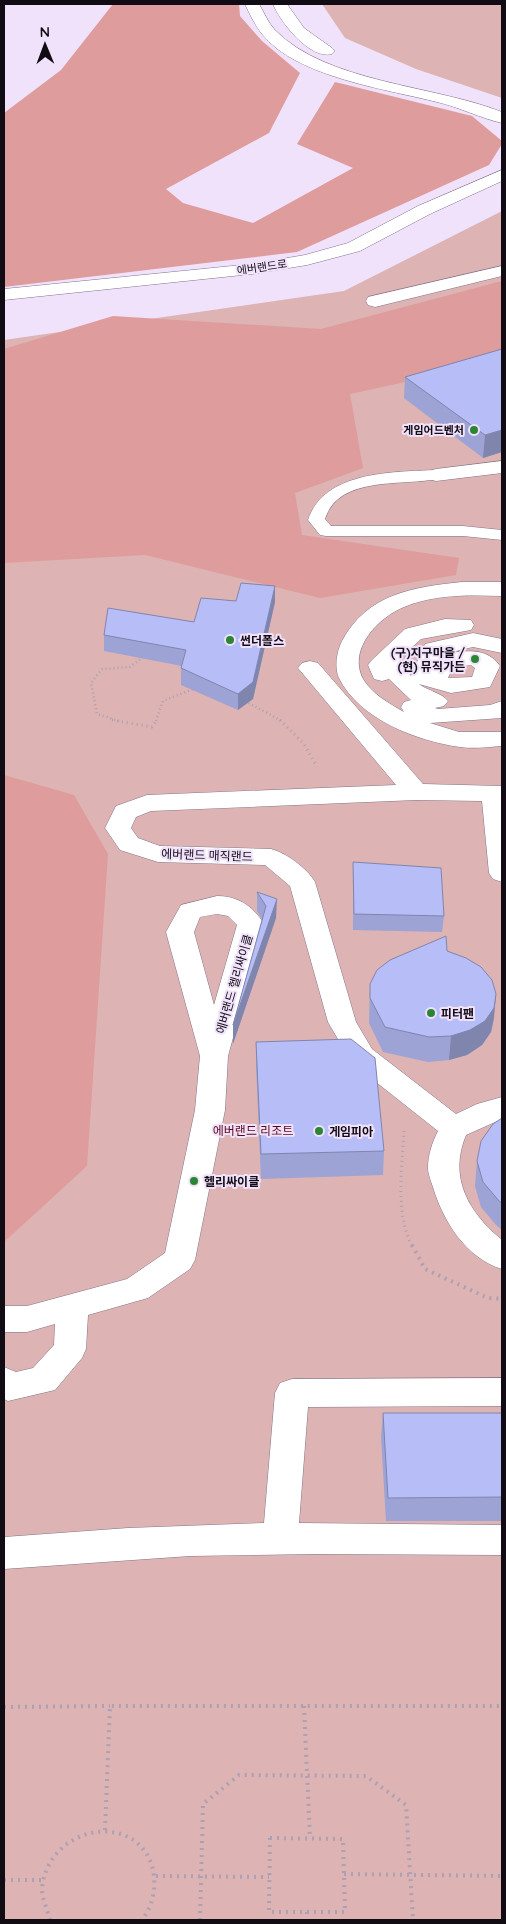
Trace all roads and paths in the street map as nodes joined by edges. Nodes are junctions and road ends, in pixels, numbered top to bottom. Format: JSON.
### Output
{"nodes":[{"id":1,"x":252,"y":4,"type":"edge"},
{"id":2,"x":280,"y":4,"type":"edge"},
{"id":3,"x":502,"y":104,"type":"edge"},
{"id":4,"x":502,"y":118,"type":"edge"},
{"id":5,"x":502,"y":175,"type":"edge"},
{"id":6,"x":502,"y":193,"type":"edge"},
{"id":7,"x":448,"y":218,"type":"dead end"},
{"id":8,"x":365,"y":260,"type":"dead end"},
{"id":9,"x":502,"y":271,"type":"edge"},
{"id":10,"x":4,"y":295,"type":"edge"},
{"id":11,"x":376,"y":301,"type":"dead end"},
{"id":12,"x":4,"y":311,"type":"edge"},
{"id":13,"x":502,"y":467,"type":"edge"},
{"id":14,"x":436,"y":475,"type":"joint"},
{"id":15,"x":502,"y":535,"type":"edge"},
{"id":16,"x":502,"y":589,"type":"edge"},
{"id":17,"x":463,"y":626,"type":"dead end"},
{"id":18,"x":502,"y":646,"type":"edge"},
{"id":19,"x":149,"y":652,"type":"edge"},
{"id":20,"x":387,"y":658,"type":"junction"},
{"id":21,"x":310,"y":668,"type":"dead end"},
{"id":22,"x":199,"y":690,"type":"edge"},
{"id":23,"x":387,"y":695,"type":"junction"},
{"id":24,"x":241,"y":700,"type":"edge"},
{"id":25,"x":502,"y":708,"type":"edge"},
{"id":26,"x":402,"y":721,"type":"junction"},
{"id":27,"x":486,"y":739,"type":"dead end"},
{"id":28,"x":416,"y":792,"type":"junction"},
{"id":29,"x":498,"y":794,"type":"edge"},
{"id":30,"x":329,"y":795,"type":"junction"},
{"id":31,"x":502,"y":873,"type":"edge"},
{"id":32,"x":214,"y":1056,"type":"junction"},
{"id":33,"x":502,"y":1108,"type":"edge"},
{"id":34,"x":454,"y":1128,"type":"junction"},
{"id":35,"x":502,"y":1257,"type":"edge"},
{"id":36,"x":72,"y":1308,"type":"junction"},
{"id":37,"x":4,"y":1319,"type":"edge"},
{"id":38,"x":4,"y":1381,"type":"edge"},
{"id":39,"x":502,"y":1392,"type":"edge"},
{"id":40,"x":280,"y":1537,"type":"junction"},
{"id":41,"x":502,"y":1540,"type":"edge"},
{"id":42,"x":4,"y":1553,"type":"edge"},
{"id":43,"x":110,"y":1706,"type":"junction"},
{"id":44,"x":304,"y":1706,"type":"junction"},
{"id":45,"x":502,"y":1706,"type":"edge"},
{"id":46,"x":4,"y":1707,"type":"edge"},
{"id":47,"x":306,"y":1776,"type":"junction"},
{"id":48,"x":105,"y":1830,"type":"junction"},
{"id":49,"x":310,"y":1838,"type":"junction"},
{"id":50,"x":344,"y":1874,"type":"junction"},
{"id":51,"x":410,"y":1874,"type":"junction"},
{"id":52,"x":156,"y":1876,"type":"junction"},
{"id":53,"x":502,"y":1876,"type":"edge"},
{"id":54,"x":201,"y":1877,"type":"junction"},
{"id":55,"x":269,"y":1877,"type":"junction"},
{"id":56,"x":4,"y":1880,"type":"edge"},
{"id":57,"x":43,"y":1880,"type":"junction"},
{"id":58,"x":306,"y":1912,"type":"junction"},
{"id":59,"x":50,"y":1920,"type":"edge"},
{"id":60,"x":142,"y":1920,"type":"edge"},
{"id":61,"x":200,"y":1920,"type":"edge"},
{"id":62,"x":307,"y":1920,"type":"edge"},
{"id":63,"x":413,"y":1920,"type":"edge"}],
"edges":[{"from":1,"to":4,"type":"street"},
{"from":2,"to":3,"type":"street"},
{"from":5,"to":10,"type":"street","name":"에버랜드로"},
{"from":6,"to":7,"type":"street"},
{"from":8,"to":12,"type":"street","name":"에버랜드로"},
{"from":9,"to":11,"type":"street"},
{"from":13,"to":14,"type":"street"},
{"from":14,"to":15,"type":"lane"},
{"from":16,"to":26,"type":"street"},
{"from":17,"to":20,"type":"street"},
{"from":18,"to":20,"type":"street"},
{"from":19,"to":22,"type":"path"},
{"from":20,"to":23,"type":"street"},
{"from":21,"to":28,"type":"street"},
{"from":23,"to":25,"type":"street"},
{"from":23,"to":26,"type":"street"},
{"from":24,"to":30,"type":"path"},
{"from":26,"to":27,"type":"street"},
{"from":28,"to":29,"type":"street","name":"에버랜드 매직랜드"},
{"from":28,"to":30,"type":"street","name":"에버랜드 매직랜드"},
{"from":29,"to":31,"type":"street"},
{"from":30,"to":34,"type":"street","name":"에버랜드 매직랜드"},
{"from":32,"to":32,"type":"street","name":"에버랜드 헬리싸이클"},
{"from":32,"to":36,"type":"street","name":"에버랜드 헬리싸이클"},
{"from":33,"to":34,"type":"street"},
{"from":34,"to":35,"type":"street"},
{"from":36,"to":37,"type":"street","name":"에버랜드 헬리싸이클"},
{"from":36,"to":38,"type":"street"},
{"from":39,"to":40,"type":"street"},
{"from":40,"to":41,"type":"street"},
{"from":40,"to":42,"type":"street"},
{"from":43,"to":44,"type":"path"},
{"from":43,"to":46,"type":"path"},
{"from":43,"to":48,"type":"path"},
{"from":44,"to":45,"type":"path"},
{"from":44,"to":47,"type":"path"},
{"from":47,"to":49,"type":"path"},
{"from":47,"to":51,"type":"path"},
{"from":47,"to":54,"type":"path"},
{"from":48,"to":52,"type":"path"},
{"from":48,"to":57,"type":"path"},
{"from":49,"to":50,"type":"path"},
{"from":49,"to":55,"type":"path"},
{"from":50,"to":51,"type":"path"},
{"from":50,"to":58,"type":"path"},
{"from":51,"to":53,"type":"path"},
{"from":51,"to":63,"type":"path"},
{"from":52,"to":54,"type":"path"},
{"from":52,"to":60,"type":"path"},
{"from":54,"to":55,"type":"path"},
{"from":54,"to":61,"type":"path"},
{"from":55,"to":58,"type":"path"},
{"from":56,"to":57,"type":"path"},
{"from":57,"to":59,"type":"path"},
{"from":58,"to":62,"type":"path"}]}
